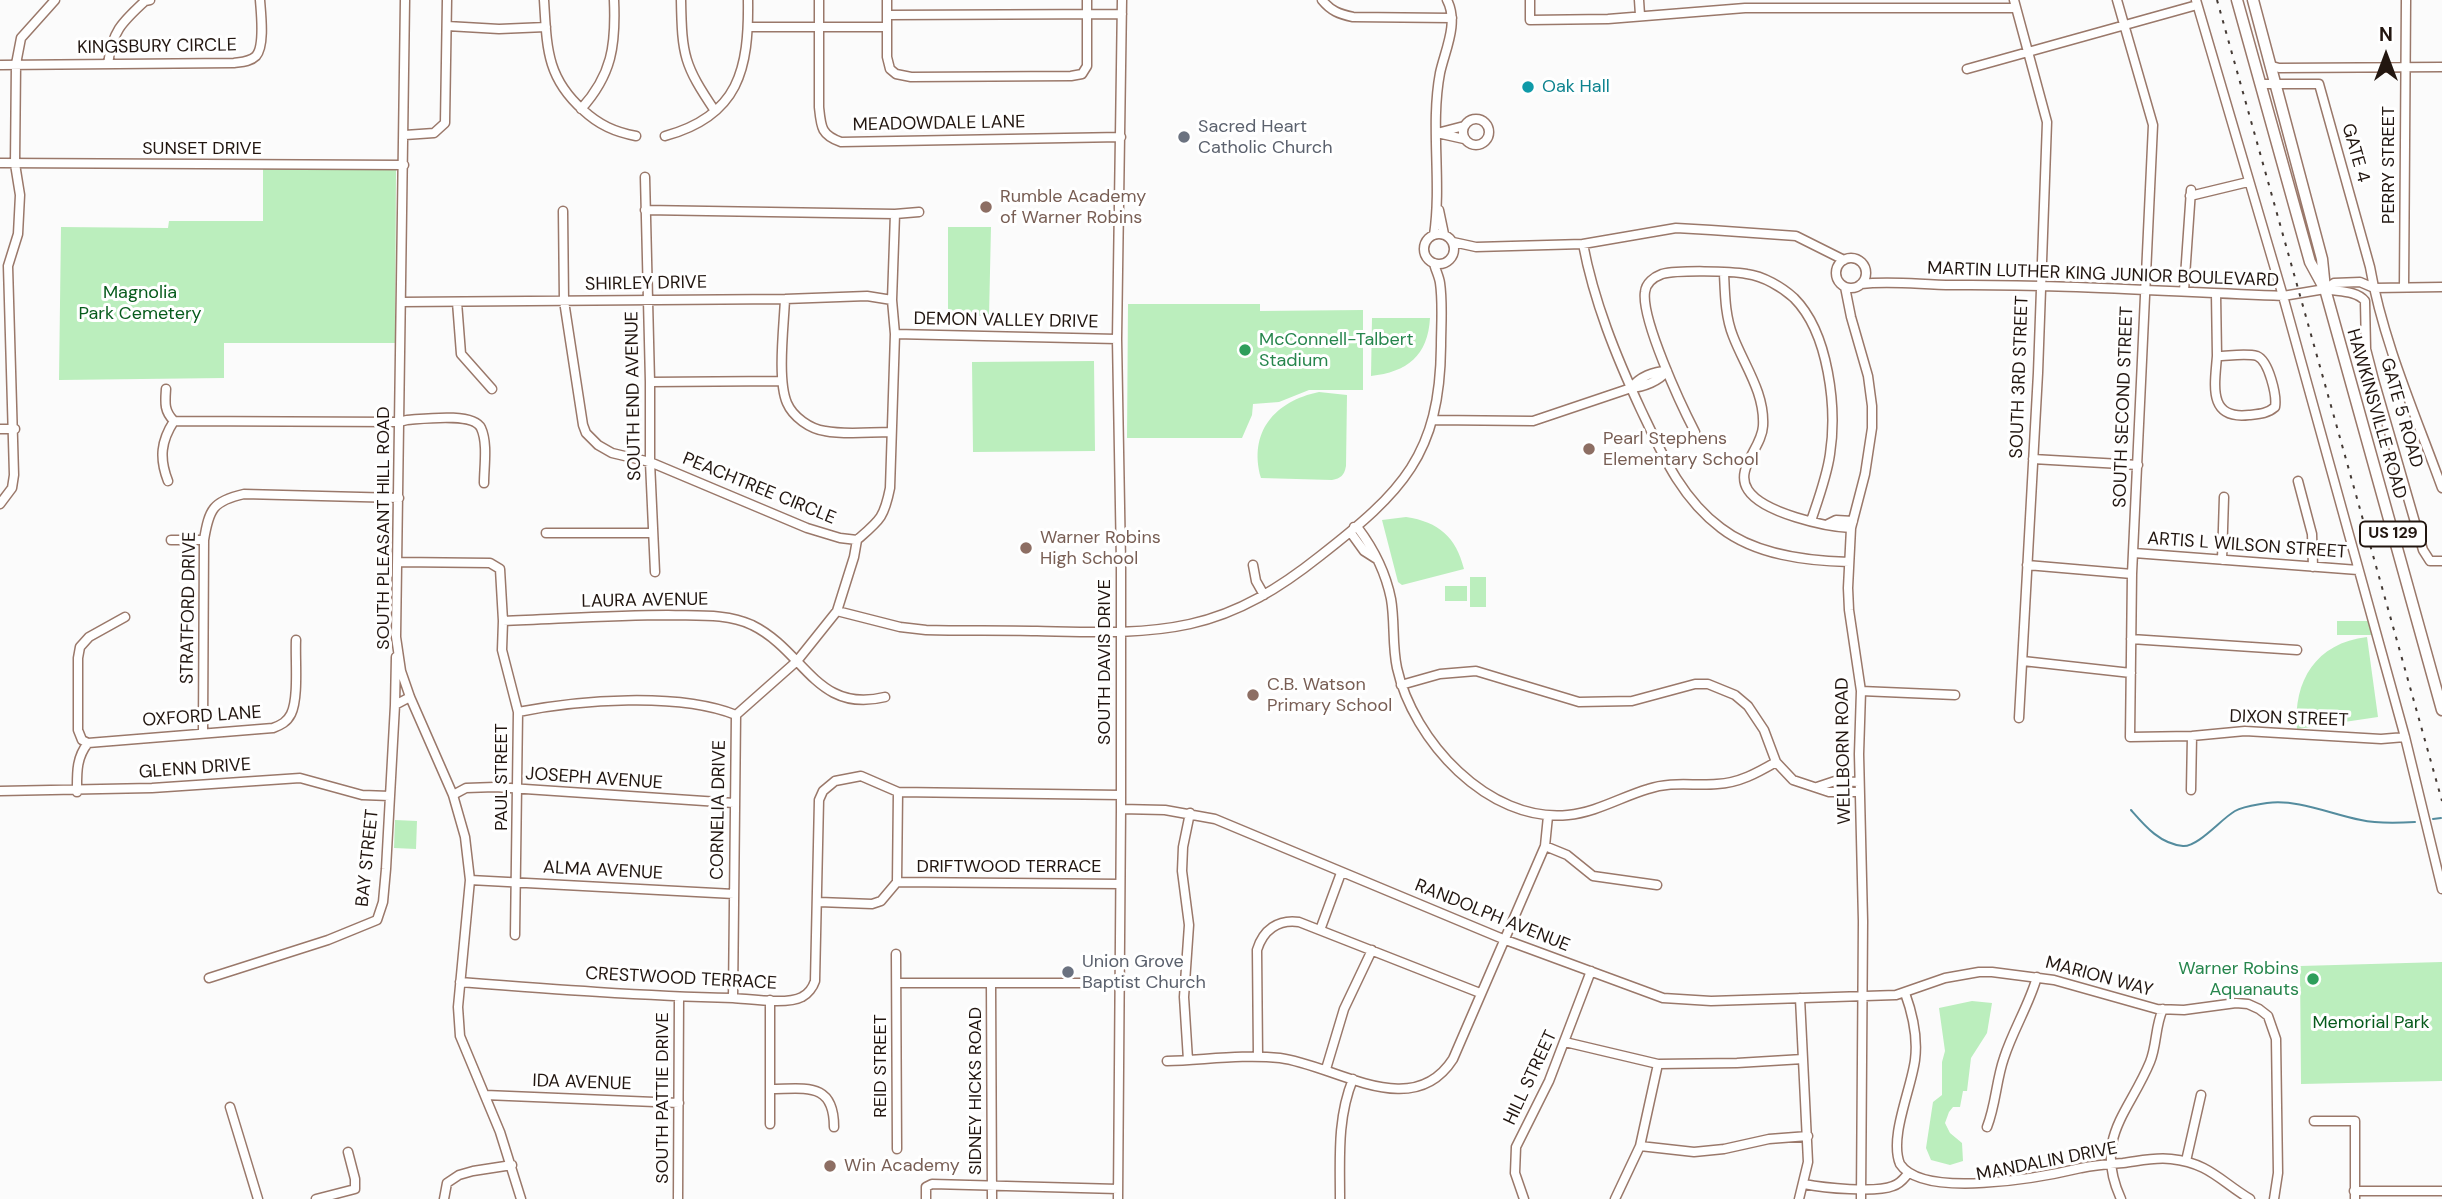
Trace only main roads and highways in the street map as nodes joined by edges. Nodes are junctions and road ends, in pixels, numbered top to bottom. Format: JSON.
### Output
{"nodes":[{"id":1,"x":2237,"y":0,"type":"edge"},
{"id":2,"x":2253,"y":0,"type":"edge"},
{"id":3,"x":2325,"y":289,"type":"junction"},
{"id":4,"x":2442,"y":710,"type":"edge"}],
"edges":[{"from":1,"to":3,"type":"main road","name":"HAWKINSVILLE ROAD","number":"US 129"},
{"from":2,"to":3,"type":"main road","name":"HAWKINSVILLE ROAD","number":"US 129"},
{"from":3,"to":4,"type":"main road","name":"HAWKINSVILLE ROAD","number":"US 129"}]}
